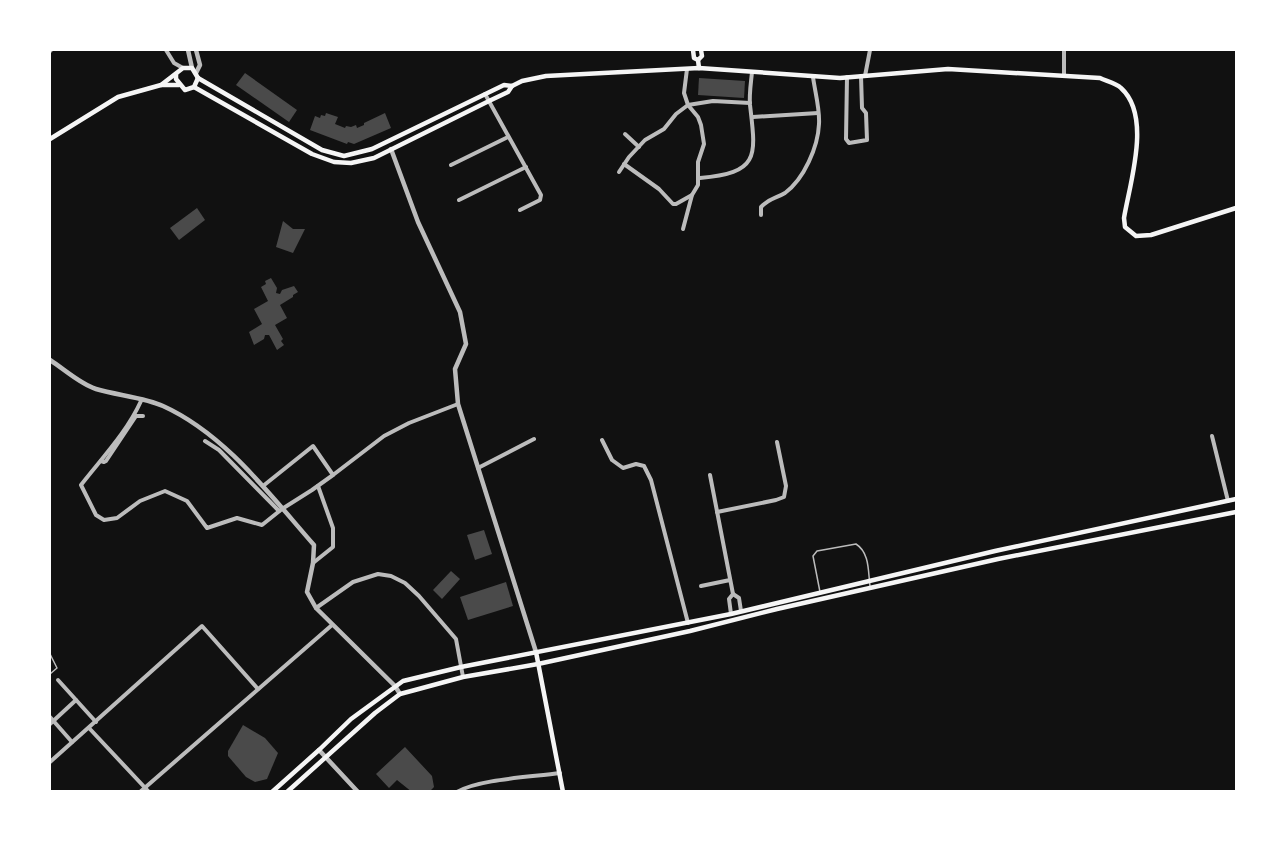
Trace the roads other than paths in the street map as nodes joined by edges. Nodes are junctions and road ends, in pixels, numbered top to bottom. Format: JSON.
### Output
{"nodes":[{"id":1,"x":166,"y":50,"type":"edge"},
{"id":2,"x":188,"y":50,"type":"edge"},
{"id":3,"x":196,"y":50,"type":"edge"},
{"id":4,"x":693,"y":50,"type":"edge"},
{"id":5,"x":701,"y":50,"type":"edge"},
{"id":6,"x":870,"y":50,"type":"edge"},
{"id":7,"x":1064,"y":50,"type":"edge"},
{"id":8,"x":698,"y":60,"type":"junction"},
{"id":9,"x":183,"y":68,"type":"junction"},
{"id":10,"x":192,"y":68,"type":"junction"},
{"id":11,"x":699,"y":68,"type":"junction"},
{"id":12,"x":687,"y":69,"type":"junction"},
{"id":13,"x":752,"y":72,"type":"junction"},
{"id":14,"x":176,"y":75,"type":"junction"},
{"id":15,"x":197,"y":76,"type":"junction"},
{"id":16,"x":863,"y":76,"type":"junction"},
{"id":17,"x":1064,"y":76,"type":"junction"},
{"id":18,"x":813,"y":77,"type":"junction"},
{"id":19,"x":847,"y":77,"type":"junction"},
{"id":20,"x":161,"y":85,"type":"junction"},
{"id":21,"x":179,"y":85,"type":"junction"},
{"id":22,"x":512,"y":86,"type":"junction"},
{"id":23,"x":194,"y":87,"type":"junction"},
{"id":24,"x":485,"y":94,"type":"junction"},
{"id":25,"x":489,"y":101,"type":"junction"},
{"id":26,"x":750,"y":103,"type":"junction"},
{"id":27,"x":688,"y":105,"type":"junction"},
{"id":28,"x":818,"y":113,"type":"junction"},
{"id":29,"x":753,"y":117,"type":"junction"},
{"id":30,"x":625,"y":134,"type":"dead end"},
{"id":31,"x":508,"y":136,"type":"junction"},
{"id":32,"x":50,"y":139,"type":"edge"},
{"id":33,"x":639,"y":147,"type":"junction"},
{"id":34,"x":391,"y":149,"type":"junction"},
{"id":35,"x":624,"y":164,"type":"junction"},
{"id":36,"x":451,"y":165,"type":"dead end"},
{"id":37,"x":526,"y":167,"type":"junction"},
{"id":38,"x":620,"y":172,"type":"dead end"},
{"id":39,"x":700,"y":178,"type":"junction"},
{"id":40,"x":692,"y":195,"type":"junction"},
{"id":41,"x":459,"y":200,"type":"dead end"},
{"id":42,"x":1236,"y":208,"type":"edge"},
{"id":43,"x":520,"y":210,"type":"dead end"},
{"id":44,"x":761,"y":215,"type":"dead end"},
{"id":45,"x":683,"y":229,"type":"dead end"},
{"id":46,"x":50,"y":360,"type":"edge"},
{"id":47,"x":141,"y":400,"type":"junction"},
{"id":48,"x":458,"y":404,"type":"junction"},
{"id":49,"x":143,"y":416,"type":"dead end"},
{"id":50,"x":1212,"y":436,"type":"dead end"},
{"id":51,"x":534,"y":439,"type":"dead end"},
{"id":52,"x":603,"y":440,"type":"dead end"},
{"id":53,"x":205,"y":441,"type":"dead end"},
{"id":54,"x":777,"y":442,"type":"dead end"},
{"id":55,"x":101,"y":461,"type":"junction"},
{"id":56,"x":478,"y":468,"type":"junction"},
{"id":57,"x":333,"y":475,"type":"junction"},
{"id":58,"x":710,"y":475,"type":"dead end"},
{"id":59,"x":262,"y":486,"type":"junction"},
{"id":60,"x":318,"y":486,"type":"junction"},
{"id":61,"x":1236,"y":499,"type":"edge"},
{"id":62,"x":1228,"y":501,"type":"junction"},
{"id":63,"x":280,"y":510,"type":"junction"},
{"id":64,"x":717,"y":512,"type":"junction"},
{"id":65,"x":1236,"y":512,"type":"edge"},
{"id":66,"x":995,"y":550,"type":"junction"},
{"id":67,"x":998,"y":559,"type":"junction"},
{"id":68,"x":313,"y":563,"type":"junction"},
{"id":69,"x":730,"y":580,"type":"junction"},
{"id":70,"x":869,"y":581,"type":"junction"},
{"id":71,"x":701,"y":586,"type":"dead end"},
{"id":72,"x":870,"y":588,"type":"junction"},
{"id":73,"x":821,"y":593,"type":"junction"},
{"id":74,"x":733,"y":594,"type":"junction"},
{"id":75,"x":316,"y":608,"type":"junction"},
{"id":76,"x":741,"y":611,"type":"junction"},
{"id":77,"x":731,"y":614,"type":"junction"},
{"id":78,"x":688,"y":623,"type":"junction"},
{"id":79,"x":332,"y":625,"type":"junction"},
{"id":80,"x":536,"y":652,"type":"junction"},
{"id":81,"x":50,"y":654,"type":"edge"},
{"id":82,"x":538,"y":664,"type":"junction"},
{"id":83,"x":461,"y":667,"type":"junction"},
{"id":84,"x":50,"y":674,"type":"edge"},
{"id":85,"x":463,"y":677,"type":"junction"},
{"id":86,"x":58,"y":680,"type":"dead end"},
{"id":87,"x":395,"y":686,"type":"junction"},
{"id":88,"x":258,"y":689,"type":"junction"},
{"id":89,"x":400,"y":694,"type":"junction"},
{"id":90,"x":76,"y":700,"type":"junction"},
{"id":91,"x":51,"y":721,"type":"edge"},
{"id":92,"x":96,"y":722,"type":"junction"},
{"id":93,"x":89,"y":728,"type":"junction"},
{"id":94,"x":72,"y":742,"type":"junction"},
{"id":95,"x":319,"y":750,"type":"junction"},
{"id":96,"x":327,"y":758,"type":"junction"},
{"id":97,"x":50,"y":762,"type":"edge"},
{"id":98,"x":560,"y":773,"type":"junction"},
{"id":99,"x":147,"y":790,"type":"edge"},
{"id":100,"x":141,"y":792,"type":"edge"},
{"id":101,"x":272,"y":792,"type":"edge"},
{"id":102,"x":287,"y":792,"type":"edge"},
{"id":103,"x":358,"y":792,"type":"edge"},
{"id":104,"x":457,"y":792,"type":"edge"},
{"id":105,"x":563,"y":792,"type":"edge"}],
"edges":[{"from":1,"to":9,"type":"street"},
{"from":2,"to":10,"type":"street"},
{"from":3,"to":15,"type":"street"},
{"from":4,"to":8,"type":"main road"},
{"from":5,"to":8,"type":"main road"},
{"from":6,"to":16,"type":"street"},
{"from":7,"to":17,"type":"street"},
{"from":8,"to":11,"type":"main road"},
{"from":9,"to":10,"type":"main road"},
{"from":9,"to":14,"type":"main road"},
{"from":10,"to":15,"type":"main road"},
{"from":11,"to":12,"type":"main road"},
{"from":11,"to":13,"type":"main road"},
{"from":12,"to":22,"type":"main road"},
{"from":12,"to":27,"type":"street"},
{"from":13,"to":18,"type":"main road"},
{"from":13,"to":26,"type":"street"},
{"from":14,"to":20,"type":"main road"},
{"from":14,"to":21,"type":"main road"},
{"from":15,"to":23,"type":"main road"},
{"from":15,"to":24,"type":"main road"},
{"from":16,"to":17,"type":"main road"},
{"from":16,"to":19,"type":"main road"},
{"from":16,"to":19,"type":"street"},
{"from":17,"to":42,"type":"main road"},
{"from":18,"to":19,"type":"main road"},
{"from":18,"to":28,"type":"street"},
{"from":20,"to":21,"type":"main road"},
{"from":20,"to":32,"type":"main road"},
{"from":21,"to":23,"type":"main road"},
{"from":22,"to":24,"type":"main road"},
{"from":22,"to":25,"type":"main road"},
{"from":23,"to":34,"type":"main road"},
{"from":24,"to":25,"type":"street"},
{"from":25,"to":31,"type":"street"},
{"from":25,"to":34,"type":"main road"},
{"from":26,"to":27,"type":"street"},
{"from":26,"to":29,"type":"street"},
{"from":27,"to":33,"type":"street"},
{"from":27,"to":39,"type":"street"},
{"from":28,"to":29,"type":"street"},
{"from":28,"to":44,"type":"street"},
{"from":29,"to":39,"type":"street"},
{"from":30,"to":33,"type":"street"},
{"from":31,"to":36,"type":"street"},
{"from":31,"to":37,"type":"street"},
{"from":33,"to":35,"type":"street"},
{"from":34,"to":48,"type":"street"},
{"from":35,"to":38,"type":"street"},
{"from":35,"to":40,"type":"street"},
{"from":37,"to":41,"type":"street"},
{"from":37,"to":43,"type":"street"},
{"from":39,"to":40,"type":"street"},
{"from":40,"to":45,"type":"street"},
{"from":46,"to":47,"type":"street"},
{"from":47,"to":55,"type":"street"},
{"from":47,"to":59,"type":"street"},
{"from":48,"to":56,"type":"street"},
{"from":48,"to":57,"type":"street"},
{"from":49,"to":55,"type":"street"},
{"from":50,"to":62,"type":"street"},
{"from":51,"to":56,"type":"street"},
{"from":52,"to":78,"type":"street"},
{"from":53,"to":63,"type":"street"},
{"from":54,"to":64,"type":"street"},
{"from":55,"to":63,"type":"street"},
{"from":56,"to":80,"type":"street"},
{"from":57,"to":59,"type":"street"},
{"from":57,"to":60,"type":"street"},
{"from":58,"to":64,"type":"street"},
{"from":59,"to":63,"type":"street"},
{"from":60,"to":63,"type":"street"},
{"from":60,"to":68,"type":"street"},
{"from":61,"to":62,"type":"main road"},
{"from":62,"to":66,"type":"main road"},
{"from":63,"to":68,"type":"street"},
{"from":64,"to":69,"type":"street"},
{"from":65,"to":67,"type":"main road"},
{"from":66,"to":67,"type":"main road"},
{"from":66,"to":70,"type":"main road"},
{"from":67,"to":72,"type":"main road"},
{"from":68,"to":75,"type":"street"},
{"from":69,"to":71,"type":"street"},
{"from":69,"to":74,"type":"street"},
{"from":70,"to":72,"type":"lane"},
{"from":70,"to":73,"type":"main road"},
{"from":70,"to":73,"type":"lane"},
{"from":72,"to":82,"type":"main road"},
{"from":73,"to":76,"type":"main road"},
{"from":74,"to":76,"type":"street"},
{"from":74,"to":77,"type":"street"},
{"from":75,"to":79,"type":"street"},
{"from":75,"to":83,"type":"street"},
{"from":76,"to":77,"type":"main road"},
{"from":77,"to":78,"type":"main road"},
{"from":78,"to":80,"type":"main road"},
{"from":79,"to":87,"type":"street"},
{"from":79,"to":88,"type":"street"},
{"from":80,"to":82,"type":"main road"},
{"from":80,"to":83,"type":"main road"},
{"from":81,"to":84,"type":"lane"},
{"from":82,"to":85,"type":"main road"},
{"from":82,"to":98,"type":"main road"},
{"from":83,"to":85,"type":"street"},
{"from":83,"to":87,"type":"main road"},
{"from":85,"to":89,"type":"main road"},
{"from":86,"to":90,"type":"street"},
{"from":87,"to":89,"type":"street"},
{"from":87,"to":95,"type":"main road"},
{"from":88,"to":92,"type":"street"},
{"from":88,"to":99,"type":"street"},
{"from":89,"to":96,"type":"main road"},
{"from":90,"to":91,"type":"street"},
{"from":90,"to":92,"type":"street"},
{"from":91,"to":94,"type":"street"},
{"from":92,"to":93,"type":"street"},
{"from":93,"to":94,"type":"street"},
{"from":93,"to":99,"type":"street"},
{"from":94,"to":97,"type":"street"},
{"from":95,"to":96,"type":"street"},
{"from":95,"to":101,"type":"main road"},
{"from":96,"to":102,"type":"main road"},
{"from":96,"to":103,"type":"street"},
{"from":98,"to":104,"type":"street"},
{"from":98,"to":105,"type":"main road"},
{"from":99,"to":100,"type":"street"}]}
